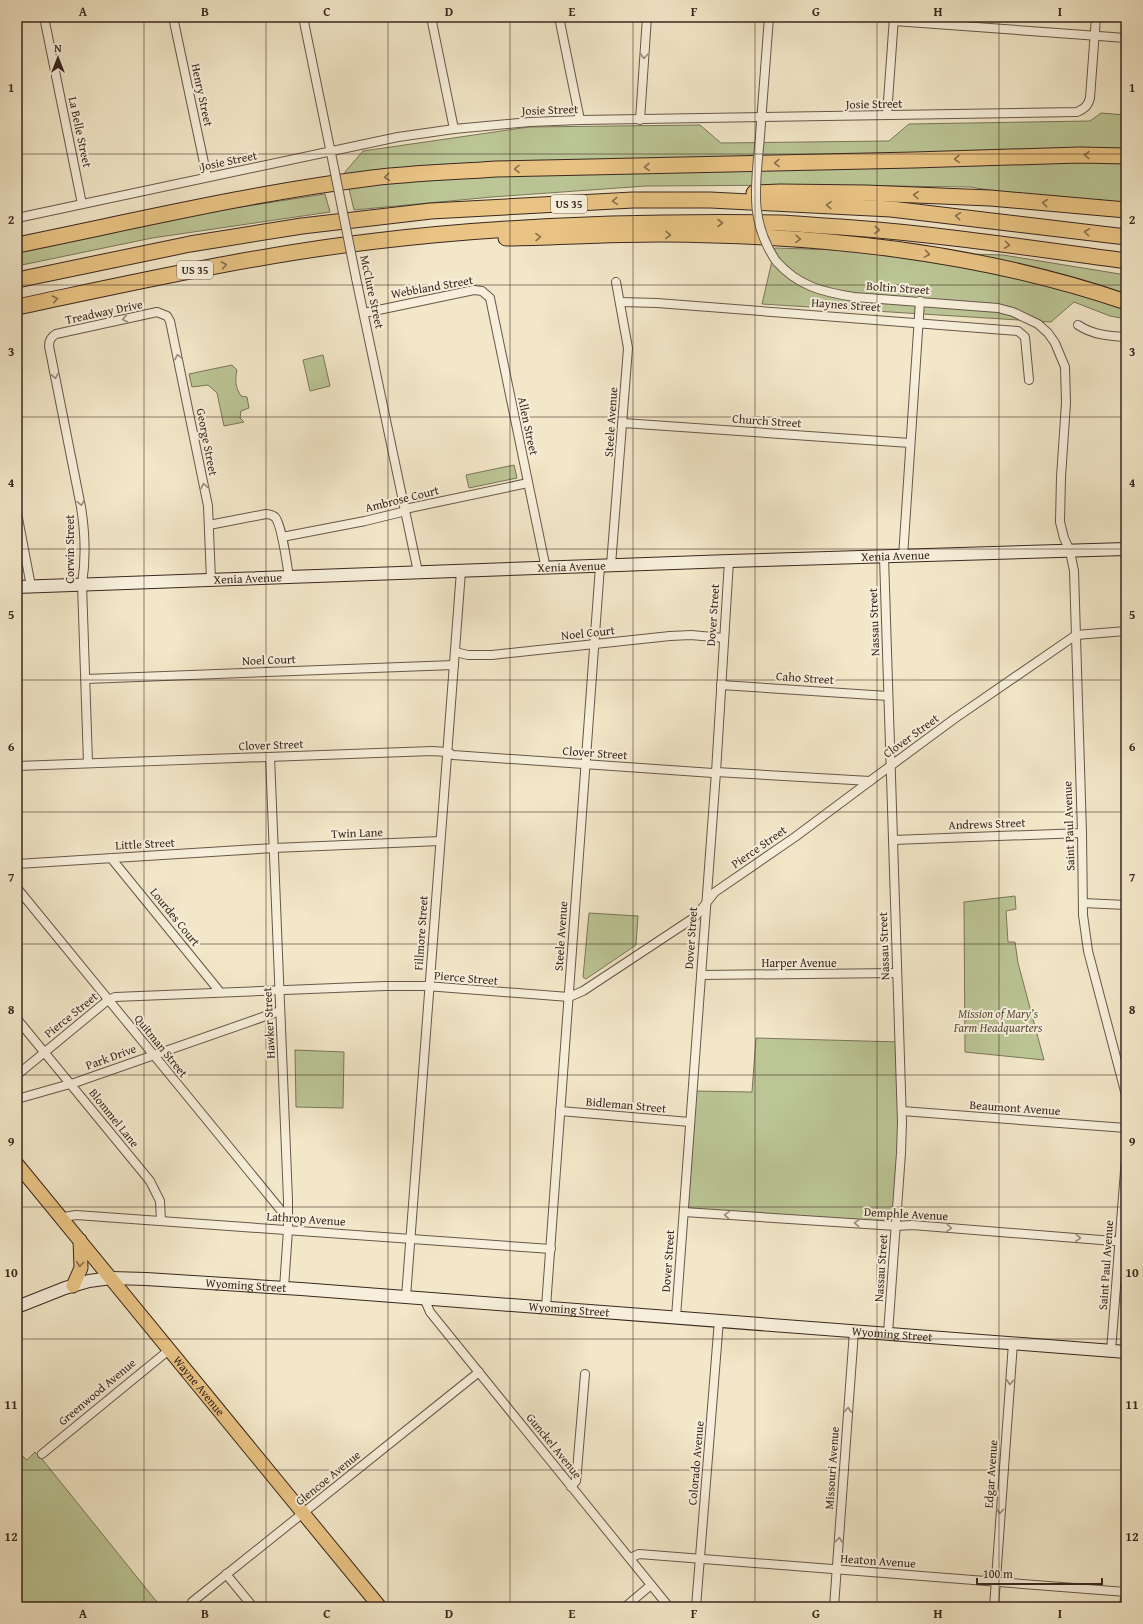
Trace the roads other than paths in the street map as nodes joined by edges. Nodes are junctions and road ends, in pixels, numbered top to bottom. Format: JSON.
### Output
{"nodes":[{"id":1,"x":44,"y":17,"type":"edge"},
{"id":2,"x":173,"y":17,"type":"edge"},
{"id":3,"x":303,"y":17,"type":"edge"},
{"id":4,"x":431,"y":17,"type":"edge"},
{"id":5,"x":559,"y":17,"type":"edge"},
{"id":6,"x":647,"y":17,"type":"edge"},
{"id":7,"x":769,"y":17,"type":"edge"},
{"id":8,"x":1096,"y":17,"type":"edge"},
{"id":9,"x":894,"y":19,"type":"edge"},
{"id":10,"x":1094,"y":36,"type":"junction"},
{"id":11,"x":1126,"y":38,"type":"edge"},
{"id":12,"x":887,"y":115,"type":"junction"},
{"id":13,"x":761,"y":118,"type":"junction"},
{"id":14,"x":580,"y":120,"type":"junction"},
{"id":15,"x":640,"y":120,"type":"junction"},
{"id":16,"x":454,"y":129,"type":"junction"},
{"id":17,"x":330,"y":151,"type":"junction"},
{"id":18,"x":1126,"y":156,"type":"edge"},
{"id":19,"x":207,"y":178,"type":"junction"},
{"id":20,"x":633,"y":200,"type":"junction"},
{"id":21,"x":82,"y":204,"type":"junction"},
{"id":22,"x":1126,"y":210,"type":"edge"},
{"id":23,"x":17,"y":218,"type":"edge"},
{"id":24,"x":1126,"y":237,"type":"edge"},
{"id":25,"x":373,"y":241,"type":"junction"},
{"id":26,"x":17,"y":245,"type":"edge"},
{"id":27,"x":1126,"y":261,"type":"edge"},
{"id":28,"x":17,"y":280,"type":"edge"},
{"id":29,"x":616,"y":282,"type":"dead end"},
{"id":30,"x":482,"y":291,"type":"joint"},
{"id":31,"x":920,"y":301,"type":"junction"},
{"id":32,"x":620,"y":302,"type":"junction"},
{"id":33,"x":1126,"y":302,"type":"edge"},
{"id":34,"x":17,"y":307,"type":"edge"},
{"id":35,"x":364,"y":313,"type":"junction"},
{"id":36,"x":163,"y":314,"type":"joint"},
{"id":37,"x":919,"y":322,"type":"junction"},
{"id":38,"x":1078,"y":324,"type":"dead end"},
{"id":39,"x":1126,"y":337,"type":"edge"},
{"id":40,"x":51,"y":338,"type":"joint"},
{"id":41,"x":1029,"y":380,"type":"dead end"},
{"id":42,"x":623,"y":423,"type":"junction"},
{"id":43,"x":910,"y":443,"type":"junction"},
{"id":44,"x":528,"y":483,"type":"junction"},
{"id":45,"x":405,"y":510,"type":"junction"},
{"id":46,"x":17,"y":513,"type":"edge"},
{"id":47,"x":209,"y":525,"type":"junction"},
{"id":48,"x":282,"y":537,"type":"junction"},
{"id":49,"x":1126,"y":549,"type":"edge"},
{"id":50,"x":1070,"y":551,"type":"junction"},
{"id":51,"x":903,"y":556,"type":"junction"},
{"id":52,"x":884,"y":557,"type":"junction"},
{"id":53,"x":729,"y":561,"type":"junction"},
{"id":54,"x":606,"y":566,"type":"junction"},
{"id":55,"x":546,"y":569,"type":"junction"},
{"id":56,"x":461,"y":571,"type":"junction"},
{"id":57,"x":418,"y":572,"type":"junction"},
{"id":58,"x":290,"y":577,"type":"junction"},
{"id":59,"x":211,"y":580,"type":"junction"},
{"id":60,"x":82,"y":584,"type":"junction"},
{"id":61,"x":31,"y":586,"type":"junction"},
{"id":62,"x":17,"y":587,"type":"edge"},
{"id":63,"x":1126,"y":631,"type":"edge"},
{"id":64,"x":1076,"y":635,"type":"junction"},
{"id":65,"x":724,"y":638,"type":"junction"},
{"id":66,"x":595,"y":643,"type":"junction"},
{"id":67,"x":454,"y":652,"type":"junction"},
{"id":68,"x":454,"y":665,"type":"junction"},
{"id":69,"x":86,"y":678,"type":"junction"},
{"id":70,"x":721,"y":685,"type":"junction"},
{"id":71,"x":888,"y":696,"type":"junction"},
{"id":72,"x":447,"y":752,"type":"junction"},
{"id":73,"x":270,"y":757,"type":"junction"},
{"id":74,"x":88,"y":763,"type":"junction"},
{"id":75,"x":586,"y":765,"type":"junction"},
{"id":76,"x":17,"y":766,"type":"edge"},
{"id":77,"x":891,"y":766,"type":"junction"},
{"id":78,"x":716,"y":772,"type":"junction"},
{"id":79,"x":870,"y":782,"type":"junction"},
{"id":80,"x":1082,"y":833,"type":"junction"},
{"id":81,"x":893,"y":840,"type":"junction"},
{"id":82,"x":440,"y":841,"type":"junction"},
{"id":83,"x":274,"y":848,"type":"junction"},
{"id":84,"x":111,"y":858,"type":"junction"},
{"id":85,"x":17,"y":864,"type":"edge"},
{"id":86,"x":17,"y":888,"type":"edge"},
{"id":87,"x":1083,"y":903,"type":"junction"},
{"id":88,"x":705,"y":905,"type":"junction"},
{"id":89,"x":1126,"y":905,"type":"edge"},
{"id":90,"x":897,"y":973,"type":"junction"},
{"id":91,"x":701,"y":975,"type":"junction"},
{"id":92,"x":429,"y":987,"type":"junction"},
{"id":93,"x":279,"y":991,"type":"junction"},
{"id":94,"x":220,"y":992,"type":"junction"},
{"id":95,"x":569,"y":997,"type":"junction"},
{"id":96,"x":108,"y":1000,"type":"junction"},
{"id":97,"x":280,"y":1011,"type":"junction"},
{"id":98,"x":17,"y":1019,"type":"edge"},
{"id":99,"x":44,"y":1052,"type":"junction"},
{"id":100,"x":153,"y":1055,"type":"junction"},
{"id":101,"x":17,"y":1075,"type":"edge"},
{"id":102,"x":70,"y":1084,"type":"junction"},
{"id":103,"x":1126,"y":1095,"type":"edge"},
{"id":104,"x":17,"y":1099,"type":"edge"},
{"id":105,"x":560,"y":1111,"type":"junction"},
{"id":106,"x":902,"y":1111,"type":"junction"},
{"id":107,"x":690,"y":1122,"type":"junction"},
{"id":108,"x":1126,"y":1128,"type":"edge"},
{"id":109,"x":1126,"y":1158,"type":"edge"},
{"id":110,"x":17,"y":1164,"type":"edge"},
{"id":111,"x":684,"y":1212,"type":"junction"},
{"id":112,"x":288,"y":1219,"type":"junction"},
{"id":113,"x":63,"y":1221,"type":"junction"},
{"id":114,"x":161,"y":1221,"type":"junction"},
{"id":115,"x":896,"y":1226,"type":"junction"},
{"id":116,"x":288,"y":1230,"type":"junction"},
{"id":117,"x":410,"y":1239,"type":"junction"},
{"id":118,"x":80,"y":1240,"type":"junction"},
{"id":119,"x":1123,"y":1241,"type":"edge"},
{"id":120,"x":550,"y":1249,"type":"junction"},
{"id":121,"x":111,"y":1278,"type":"junction"},
{"id":122,"x":73,"y":1286,"type":"junction"},
{"id":123,"x":284,"y":1288,"type":"junction"},
{"id":124,"x":406,"y":1297,"type":"junction"},
{"id":125,"x":424,"y":1298,"type":"junction"},
{"id":126,"x":18,"y":1305,"type":"edge"},
{"id":127,"x":546,"y":1307,"type":"junction"},
{"id":128,"x":676,"y":1317,"type":"junction"},
{"id":129,"x":719,"y":1320,"type":"junction"},
{"id":130,"x":854,"y":1331,"type":"junction"},
{"id":131,"x":888,"y":1333,"type":"junction"},
{"id":132,"x":1013,"y":1343,"type":"junction"},
{"id":133,"x":169,"y":1350,"type":"junction"},
{"id":134,"x":1111,"y":1351,"type":"junction"},
{"id":135,"x":1126,"y":1352,"type":"edge"},
{"id":136,"x":479,"y":1372,"type":"junction"},
{"id":137,"x":585,"y":1374,"type":"dead end"},
{"id":138,"x":42,"y":1454,"type":"dead end"},
{"id":139,"x":572,"y":1487,"type":"junction"},
{"id":140,"x":303,"y":1513,"type":"junction"},
{"id":141,"x":630,"y":1558,"type":"junction"},
{"id":142,"x":700,"y":1559,"type":"junction"},
{"id":143,"x":837,"y":1570,"type":"junction"},
{"id":144,"x":226,"y":1574,"type":"junction"},
{"id":145,"x":995,"y":1582,"type":"junction"},
{"id":146,"x":651,"y":1585,"type":"junction"},
{"id":147,"x":1126,"y":1588,"type":"edge"},
{"id":148,"x":1126,"y":1592,"type":"edge"},
{"id":149,"x":192,"y":1602,"type":"dead end"},
{"id":150,"x":253,"y":1607,"type":"edge"},
{"id":151,"x":380,"y":1607,"type":"edge"},
{"id":152,"x":625,"y":1607,"type":"edge"},
{"id":153,"x":669,"y":1607,"type":"edge"},
{"id":154,"x":696,"y":1607,"type":"edge"},
{"id":155,"x":834,"y":1607,"type":"edge"},
{"id":156,"x":994,"y":1607,"type":"edge"},
{"id":157,"x":1124,"y":1607,"type":"edge"}],
"edges":[{"from":1,"to":21,"type":"street","name":"La Belle Street"},
{"from":2,"to":19,"type":"street","name":"Henry Street"},
{"from":3,"to":17,"type":"street","name":"McClure Street"},
{"from":4,"to":16,"type":"street"},
{"from":5,"to":14,"type":"street"},
{"from":6,"to":15,"type":"street","one_way":true},
{"from":7,"to":13,"type":"street","name":"Boltin Street"},
{"from":8,"to":10,"type":"street"},
{"from":9,"to":10,"type":"street"},
{"from":9,"to":12,"type":"street"},
{"from":10,"to":11,"type":"street"},
{"from":10,"to":12,"type":"street","name":"Josie Street"},
{"from":12,"to":13,"type":"street","name":"Josie Street"},
{"from":13,"to":15,"type":"street","name":"Josie Street"},
{"from":13,"to":31,"type":"street","name":"Boltin Street","bridge":true},
{"from":14,"to":15,"type":"street","name":"Josie Street"},
{"from":14,"to":16,"type":"street","name":"Josie Street"},
{"from":16,"to":17,"type":"street","name":"Josie Street"},
{"from":17,"to":19,"type":"street","name":"Josie Street"},
{"from":17,"to":35,"type":"street","name":"McClure Street","bridge":true},
{"from":18,"to":26,"type":"highway","one_way":true},
{"from":19,"to":21,"type":"street","name":"Josie Street"},
{"from":22,"to":20,"type":"highway","one_way":true},
{"from":24,"to":20,"type":"highway","number":"US 35","one_way":true},
{"from":20,"to":28,"type":"highway","number":"US 35","one_way":true},
{"from":21,"to":23,"type":"street","name":"Josie Street"},
{"from":25,"to":27,"type":"highway","number":"US 35","one_way":true},
{"from":25,"to":33,"type":"highway","one_way":true},
{"from":34,"to":25,"type":"highway","number":"US 35","one_way":true},
{"from":29,"to":32,"type":"street","name":"Steele Avenue"},
{"from":30,"to":35,"type":"street","name":"Webbland Street"},
{"from":30,"to":44,"type":"street","name":"Allen Street"},
{"from":31,"to":37,"type":"street"},
{"from":31,"to":50,"type":"street","name":"Boltin Street"},
{"from":32,"to":37,"type":"street","name":"Haynes Street"},
{"from":32,"to":42,"type":"street","name":"Steele Avenue"},
{"from":35,"to":45,"type":"street","name":"McClure Street"},
{"from":36,"to":40,"type":"street","name":"Treadway Drive","one_way":true},
{"from":47,"to":36,"type":"street","name":"George Street","one_way":true},
{"from":37,"to":41,"type":"street","name":"Haynes Street"},
{"from":37,"to":43,"type":"street"},
{"from":38,"to":39,"type":"street"},
{"from":40,"to":60,"type":"street","name":"Corwin Street","one_way":true},
{"from":42,"to":43,"type":"street","name":"Church Street"},
{"from":42,"to":54,"type":"street","name":"Steele Avenue"},
{"from":43,"to":51,"type":"street"},
{"from":44,"to":45,"type":"street","name":"Ambrose Court"},
{"from":44,"to":55,"type":"street","name":"Allen Street"},
{"from":45,"to":48,"type":"street","name":"Ambrose Court"},
{"from":45,"to":57,"type":"street","name":"McClure Street"},
{"from":46,"to":61,"type":"street"},
{"from":47,"to":48,"type":"street"},
{"from":47,"to":59,"type":"street","name":"George Street"},
{"from":48,"to":58,"type":"street"},
{"from":49,"to":50,"type":"street","name":"Xenia Avenue"},
{"from":50,"to":51,"type":"street","name":"Xenia Avenue"},
{"from":50,"to":64,"type":"street","name":"Saint Paul Avenue"},
{"from":51,"to":52,"type":"street","name":"Xenia Avenue"},
{"from":52,"to":53,"type":"street","name":"Xenia Avenue"},
{"from":52,"to":71,"type":"street","name":"Nassau Street"},
{"from":53,"to":54,"type":"street","name":"Xenia Avenue"},
{"from":53,"to":65,"type":"street","name":"Dover Street"},
{"from":54,"to":55,"type":"street","name":"Xenia Avenue"},
{"from":54,"to":66,"type":"street","name":"Steele Avenue"},
{"from":55,"to":56,"type":"street","name":"Xenia Avenue"},
{"from":56,"to":57,"type":"street","name":"Xenia Avenue"},
{"from":56,"to":67,"type":"street","name":"Fillmore Street"},
{"from":57,"to":58,"type":"street","name":"Xenia Avenue"},
{"from":58,"to":59,"type":"street","name":"Xenia Avenue"},
{"from":59,"to":60,"type":"street","name":"Xenia Avenue"},
{"from":60,"to":61,"type":"street","name":"Xenia Avenue"},
{"from":60,"to":69,"type":"street","name":"Corwin Street"},
{"from":61,"to":62,"type":"street","name":"Xenia Avenue"},
{"from":63,"to":64,"type":"street","name":"Clover Street"},
{"from":64,"to":77,"type":"street","name":"Clover Street"},
{"from":64,"to":80,"type":"street","name":"Saint Paul Avenue"},
{"from":65,"to":66,"type":"street","name":"Noel Court"},
{"from":65,"to":70,"type":"street","name":"Dover Street"},
{"from":66,"to":67,"type":"street","name":"Noel Court"},
{"from":66,"to":75,"type":"street","name":"Steele Avenue"},
{"from":67,"to":68,"type":"street","name":"Fillmore Street"},
{"from":68,"to":69,"type":"street","name":"Noel Court"},
{"from":68,"to":72,"type":"street","name":"Fillmore Street"},
{"from":69,"to":74,"type":"street","name":"Corwin Street"},
{"from":70,"to":71,"type":"street","name":"Caho Street"},
{"from":70,"to":78,"type":"street","name":"Dover Street"},
{"from":71,"to":77,"type":"street","name":"Nassau Street"},
{"from":72,"to":73,"type":"street","name":"Clover Street"},
{"from":72,"to":75,"type":"street","name":"Clover Street"},
{"from":72,"to":82,"type":"street","name":"Fillmore Street"},
{"from":73,"to":74,"type":"street","name":"Clover Street"},
{"from":73,"to":83,"type":"street","name":"Hawker Street"},
{"from":74,"to":76,"type":"street","name":"Clover Street"},
{"from":75,"to":78,"type":"street","name":"Clover Street"},
{"from":75,"to":95,"type":"street","name":"Steele Avenue"},
{"from":77,"to":79,"type":"street","name":"Clover Street"},
{"from":77,"to":81,"type":"street","name":"Nassau Street"},
{"from":78,"to":79,"type":"street","name":"Clover Street"},
{"from":78,"to":88,"type":"street","name":"Dover Street"},
{"from":79,"to":88,"type":"street","name":"Pierce Street"},
{"from":80,"to":81,"type":"street","name":"Andrews Street"},
{"from":80,"to":87,"type":"street","name":"Saint Paul Avenue"},
{"from":81,"to":90,"type":"street","name":"Nassau Street"},
{"from":82,"to":83,"type":"street","name":"Twin Lane"},
{"from":82,"to":92,"type":"street","name":"Fillmore Street"},
{"from":83,"to":84,"type":"street","name":"Little Street"},
{"from":83,"to":93,"type":"street","name":"Hawker Street"},
{"from":84,"to":85,"type":"street","name":"Little Street"},
{"from":84,"to":94,"type":"street","name":"Lourdes Court"},
{"from":86,"to":96,"type":"street","name":"Quitman Street"},
{"from":87,"to":89,"type":"street"},
{"from":87,"to":103,"type":"street","name":"Saint Paul Avenue"},
{"from":88,"to":91,"type":"street","name":"Dover Street"},
{"from":88,"to":95,"type":"street","name":"Pierce Street"},
{"from":90,"to":91,"type":"street","name":"Harper Avenue"},
{"from":90,"to":106,"type":"street","name":"Nassau Street"},
{"from":91,"to":107,"type":"street","name":"Dover Street"},
{"from":92,"to":93,"type":"street","name":"Pierce Street"},
{"from":92,"to":95,"type":"street","name":"Pierce Street"},
{"from":92,"to":117,"type":"street","name":"Fillmore Street"},
{"from":93,"to":94,"type":"street","name":"Pierce Street"},
{"from":93,"to":97,"type":"street","name":"Hawker Street"},
{"from":94,"to":96,"type":"street","name":"Pierce Street"},
{"from":95,"to":105,"type":"street","name":"Steele Avenue"},
{"from":96,"to":99,"type":"street","name":"Pierce Street"},
{"from":96,"to":100,"type":"street","name":"Quitman Street"},
{"from":97,"to":100,"type":"street","name":"Park Drive"},
{"from":97,"to":112,"type":"street","name":"Hawker Street"},
{"from":98,"to":99,"type":"street","name":"Blommel Lane"},
{"from":99,"to":101,"type":"street","name":"Pierce Street"},
{"from":99,"to":102,"type":"street","name":"Blommel Lane"},
{"from":100,"to":102,"type":"street","name":"Park Drive"},
{"from":100,"to":112,"type":"street","name":"Quitman Street"},
{"from":102,"to":104,"type":"street","name":"Park Drive"},
{"from":102,"to":114,"type":"street","name":"Blommel Lane"},
{"from":105,"to":107,"type":"street","name":"Bidleman Street"},
{"from":105,"to":120,"type":"street","name":"Steele Avenue"},
{"from":106,"to":108,"type":"street","name":"Beaumont Avenue"},
{"from":106,"to":115,"type":"street","name":"Nassau Street"},
{"from":107,"to":111,"type":"street","name":"Dover Street"},
{"from":109,"to":119,"type":"street","name":"Saint Paul Avenue"},
{"from":110,"to":113,"type":"main road","name":"Wayne Avenue"},
{"from":115,"to":111,"type":"street","name":"Demphle Avenue","one_way":true},
{"from":111,"to":128,"type":"street","name":"Dover Street"},
{"from":112,"to":116,"type":"street","name":"Hawker Street"},
{"from":113,"to":114,"type":"street","name":"Lathrop Avenue"},
{"from":113,"to":118,"type":"main road","name":"Wayne Avenue"},
{"from":114,"to":116,"type":"street","name":"Lathrop Avenue"},
{"from":115,"to":119,"type":"street","name":"Demphle Avenue","one_way":true},
{"from":115,"to":131,"type":"street","name":"Nassau Street"},
{"from":116,"to":117,"type":"street","name":"Lathrop Avenue"},
{"from":116,"to":123,"type":"street","name":"Hawker Street"},
{"from":117,"to":120,"type":"street","name":"Lathrop Avenue"},
{"from":117,"to":124,"type":"street","name":"Fillmore Street"},
{"from":118,"to":121,"type":"main road","name":"Wayne Avenue"},
{"from":118,"to":122,"type":"main road","one_way":true},
{"from":119,"to":134,"type":"street","name":"Saint Paul Avenue"},
{"from":120,"to":127,"type":"street","name":"Steele Avenue"},
{"from":121,"to":122,"type":"street","name":"Wyoming Street"},
{"from":121,"to":123,"type":"street","name":"Wyoming Street"},
{"from":121,"to":133,"type":"main road","name":"Wayne Avenue"},
{"from":122,"to":126,"type":"street","name":"Wyoming Street"},
{"from":123,"to":124,"type":"street","name":"Wyoming Street"},
{"from":124,"to":125,"type":"street","name":"Wyoming Street"},
{"from":125,"to":127,"type":"street","name":"Wyoming Street"},
{"from":125,"to":136,"type":"street","name":"Gunckel Avenue"},
{"from":127,"to":128,"type":"street","name":"Wyoming Street"},
{"from":128,"to":129,"type":"street","name":"Wyoming Street"},
{"from":129,"to":130,"type":"street","name":"Wyoming Street"},
{"from":129,"to":142,"type":"street","name":"Colorado Avenue"},
{"from":130,"to":131,"type":"street","name":"Wyoming Street"},
{"from":143,"to":130,"type":"street","name":"Missouri Avenue","one_way":true},
{"from":131,"to":132,"type":"street","name":"Wyoming Street"},
{"from":132,"to":134,"type":"street","name":"Wyoming Street"},
{"from":132,"to":145,"type":"street","name":"Edgar Avenue","one_way":true},
{"from":133,"to":138,"type":"street","name":"Greenwood Avenue"},
{"from":133,"to":140,"type":"main road","name":"Wayne Avenue"},
{"from":134,"to":135,"type":"street","name":"Wyoming Street"},
{"from":136,"to":139,"type":"street","name":"Gunckel Avenue"},
{"from":136,"to":140,"type":"street","name":"Glencoe Avenue"},
{"from":137,"to":139,"type":"street"},
{"from":139,"to":141,"type":"street","name":"Gunckel Avenue"},
{"from":140,"to":144,"type":"street","name":"Glencoe Avenue"},
{"from":140,"to":151,"type":"main road","name":"Wayne Avenue"},
{"from":141,"to":142,"type":"street","name":"Heaton Avenue"},
{"from":141,"to":146,"type":"street","name":"Gunckel Avenue"},
{"from":142,"to":143,"type":"street","name":"Heaton Avenue"},
{"from":142,"to":154,"type":"street","name":"Colorado Avenue"},
{"from":143,"to":145,"type":"street","name":"Heaton Avenue"},
{"from":143,"to":155,"type":"street","name":"Missouri Avenue"},
{"from":144,"to":149,"type":"street","name":"Glencoe Avenue"},
{"from":144,"to":150,"type":"street"},
{"from":145,"to":148,"type":"street","name":"Heaton Avenue"},
{"from":145,"to":156,"type":"street","name":"Edgar Avenue"},
{"from":146,"to":152,"type":"street"},
{"from":146,"to":153,"type":"street","name":"Gunckel Avenue"},
{"from":147,"to":148,"type":"street"},
{"from":148,"to":157,"type":"street"}]}
